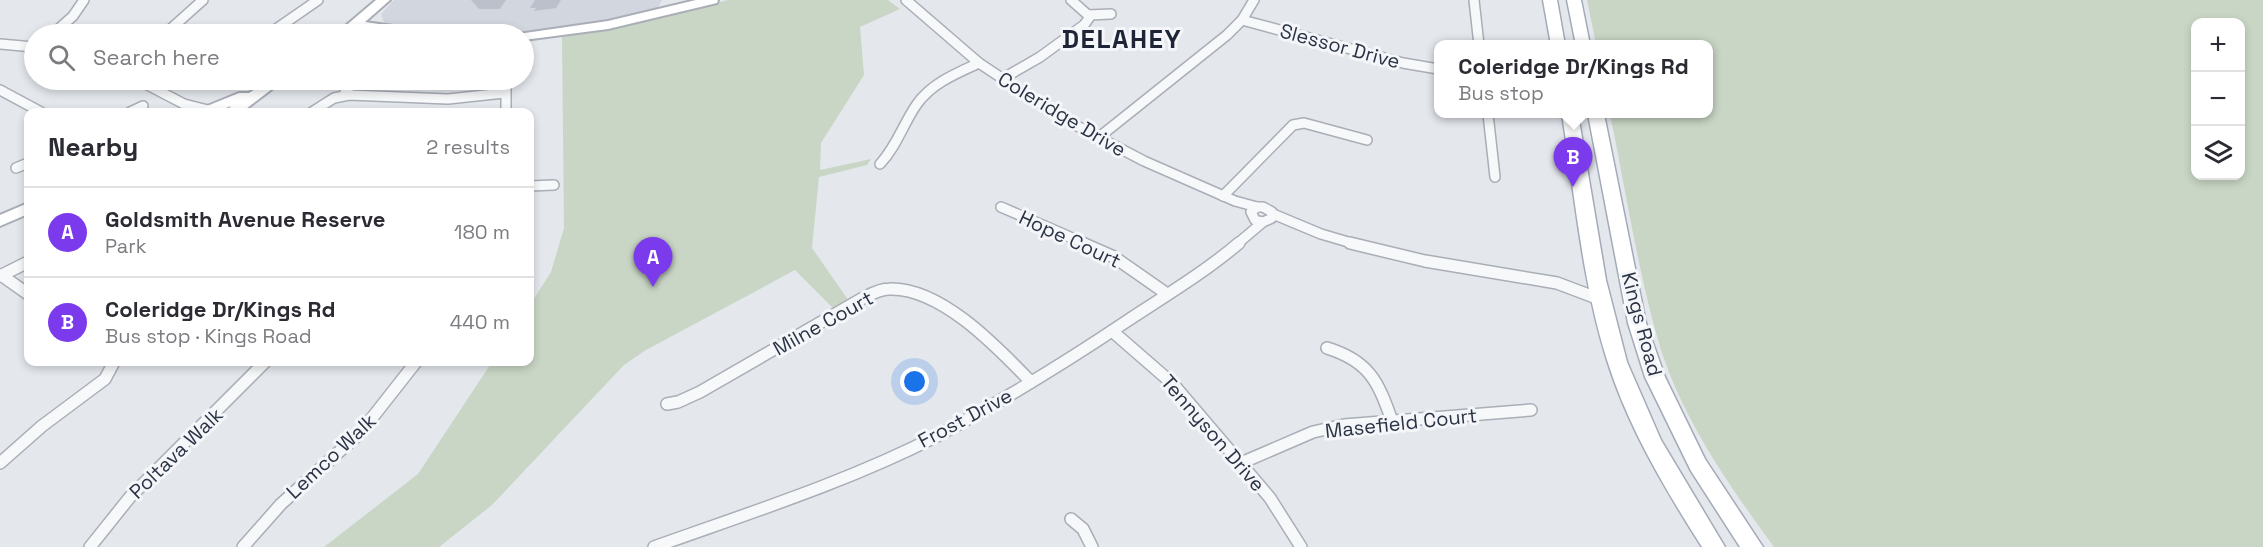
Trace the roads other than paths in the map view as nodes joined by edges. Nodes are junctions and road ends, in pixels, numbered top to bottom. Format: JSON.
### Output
{"nodes":[{"id":1,"x":84,"y":0,"type":"edge"},
{"id":2,"x":203,"y":0,"type":"edge"},
{"id":3,"x":318,"y":0,"type":"edge"},
{"id":4,"x":384,"y":0,"type":"edge"},
{"id":5,"x":712,"y":0,"type":"edge"},
{"id":6,"x":906,"y":0,"type":"edge"},
{"id":7,"x":1071,"y":0,"type":"edge"},
{"id":8,"x":1254,"y":0,"type":"edge"},
{"id":9,"x":1474,"y":0,"type":"edge"},
{"id":10,"x":1550,"y":0,"type":"edge"},
{"id":11,"x":1574,"y":0,"type":"edge"},
{"id":12,"x":1111,"y":14,"type":"dead end"},
{"id":13,"x":1088,"y":15,"type":"junction"},
{"id":14,"x":1242,"y":20,"type":"junction"},
{"id":15,"x":64,"y":24,"type":"edge"},
{"id":16,"x":176,"y":24,"type":"edge"},
{"id":17,"x":284,"y":24,"type":"edge"},
{"id":18,"x":356,"y":24,"type":"edge"},
{"id":19,"x":534,"y":35,"type":"edge"},
{"id":20,"x":1478,"y":40,"type":"edge"},
{"id":21,"x":1557,"y":40,"type":"edge"},
{"id":22,"x":1581,"y":40,"type":"edge"},
{"id":23,"x":0,"y":44,"type":"edge"},
{"id":24,"x":10,"y":45,"type":"junction"},
{"id":25,"x":24,"y":46,"type":"edge"},
{"id":26,"x":0,"y":53,"type":"edge"},
{"id":27,"x":979,"y":63,"type":"junction"},
{"id":28,"x":1434,"y":68,"type":"edge"},
{"id":29,"x":1002,"y":80,"type":"junction"},
{"id":30,"x":0,"y":90,"type":"edge"},
{"id":31,"x":157,"y":90,"type":"edge"},
{"id":32,"x":260,"y":90,"type":"edge"},
{"id":33,"x":261,"y":90,"type":"edge"},
{"id":34,"x":346,"y":90,"type":"edge"},
{"id":35,"x":504,"y":90,"type":"edge"},
{"id":36,"x":504,"y":93,"type":"junction"},
{"id":37,"x":344,"y":95,"type":"junction"},
{"id":38,"x":184,"y":104,"type":"junction"},
{"id":39,"x":143,"y":106,"type":"dead end"},
{"id":40,"x":34,"y":108,"type":"edge"},
{"id":41,"x":139,"y":108,"type":"edge"},
{"id":42,"x":188,"y":108,"type":"edge"},
{"id":43,"x":197,"y":108,"type":"edge"},
{"id":44,"x":214,"y":108,"type":"edge"},
{"id":45,"x":236,"y":108,"type":"edge"},
{"id":46,"x":318,"y":108,"type":"edge"},
{"id":47,"x":506,"y":108,"type":"edge"},
{"id":48,"x":1488,"y":118,"type":"edge"},
{"id":49,"x":1570,"y":118,"type":"edge"},
{"id":50,"x":1597,"y":118,"type":"edge"},
{"id":51,"x":1098,"y":138,"type":"junction"},
{"id":52,"x":1367,"y":141,"type":"dead end"},
{"id":53,"x":880,"y":164,"type":"dead end"},
{"id":54,"x":24,"y":165,"type":"edge"},
{"id":55,"x":16,"y":168,"type":"dead end"},
{"id":56,"x":1495,"y":177,"type":"dead end"},
{"id":57,"x":554,"y":185,"type":"dead end"},
{"id":58,"x":534,"y":186,"type":"edge"},
{"id":59,"x":1223,"y":196,"type":"junction"},
{"id":60,"x":1001,"y":207,"type":"dead end"},
{"id":61,"x":24,"y":210,"type":"edge"},
{"id":62,"x":1261,"y":216,"type":"junction"},
{"id":63,"x":0,"y":221,"type":"edge"},
{"id":64,"x":24,"y":264,"type":"edge"},
{"id":65,"x":1,"y":275,"type":"edge"},
{"id":66,"x":1597,"y":275,"type":"junction"},
{"id":67,"x":1560,"y":284,"type":"junction"},
{"id":68,"x":24,"y":291,"type":"edge"},
{"id":69,"x":1167,"y":294,"type":"junction"},
{"id":70,"x":1602,"y":300,"type":"junction"},
{"id":71,"x":1112,"y":331,"type":"junction"},
{"id":72,"x":1327,"y":348,"type":"dead end"},
{"id":73,"x":113,"y":366,"type":"edge"},
{"id":74,"x":261,"y":366,"type":"edge"},
{"id":75,"x":413,"y":366,"type":"edge"},
{"id":76,"x":1031,"y":382,"type":"junction"},
{"id":77,"x":667,"y":404,"type":"dead end"},
{"id":78,"x":1531,"y":410,"type":"dead end"},
{"id":79,"x":1392,"y":421,"type":"junction"},
{"id":80,"x":0,"y":463,"type":"edge"},
{"id":81,"x":1241,"y":464,"type":"junction"},
{"id":82,"x":1071,"y":519,"type":"dead end"},
{"id":83,"x":689,"y":541,"type":"edge"},
{"id":84,"x":90,"y":547,"type":"edge"},
{"id":85,"x":243,"y":547,"type":"edge"},
{"id":86,"x":654,"y":547,"type":"edge"},
{"id":87,"x":1092,"y":547,"type":"edge"},
{"id":88,"x":1301,"y":547,"type":"edge"},
{"id":89,"x":1714,"y":547,"type":"edge"},
{"id":90,"x":1752,"y":547,"type":"edge"}],
"edges":[{"from":1,"to":15,"type":"street"},
{"from":2,"to":16,"type":"street"},
{"from":3,"to":17,"type":"street"},
{"from":4,"to":18,"type":"street"},
{"from":5,"to":19,"type":"street"},
{"from":6,"to":27,"type":"street","name":"Coleridge Drive"},
{"from":7,"to":13,"type":"street"},
{"from":8,"to":14,"type":"street"},
{"from":9,"to":20,"type":"street"},
{"from":10,"to":21,"type":"main road"},
{"from":11,"to":22,"type":"main road"},
{"from":12,"to":13,"type":"street"},
{"from":13,"to":29,"type":"street"},
{"from":14,"to":28,"type":"street","name":"Slessor Drive"},
{"from":14,"to":51,"type":"street"},
{"from":23,"to":24,"type":"street"},
{"from":24,"to":25,"type":"street"},
{"from":24,"to":26,"type":"street"},
{"from":27,"to":29,"type":"street","name":"Coleridge Drive"},
{"from":27,"to":53,"type":"street"},
{"from":29,"to":51,"type":"street","name":"Coleridge Drive"},
{"from":30,"to":40,"type":"street"},
{"from":31,"to":38,"type":"street"},
{"from":32,"to":44,"type":"street"},
{"from":33,"to":45,"type":"street"},
{"from":34,"to":37,"type":"street"},
{"from":35,"to":36,"type":"street"},
{"from":36,"to":37,"type":"street"},
{"from":36,"to":47,"type":"street"},
{"from":37,"to":46,"type":"street"},
{"from":38,"to":42,"type":"street"},
{"from":38,"to":43,"type":"street"},
{"from":39,"to":41,"type":"street"},
{"from":48,"to":56,"type":"street"},
{"from":49,"to":66,"type":"main road","name":"Kings Road"},
{"from":50,"to":90,"type":"main road","name":"Kings Road"},
{"from":51,"to":59,"type":"street","name":"Coleridge Drive"},
{"from":52,"to":59,"type":"street"},
{"from":54,"to":55,"type":"street"},
{"from":57,"to":58,"type":"street"},
{"from":59,"to":62,"type":"street","name":"Coleridge Drive"},
{"from":60,"to":69,"type":"street","name":"Hope Court"},
{"from":61,"to":63,"type":"street"},
{"from":62,"to":67,"type":"street","name":"Coleridge Drive"},
{"from":62,"to":69,"type":"street","name":"Frost Drive"},
{"from":64,"to":65,"type":"street"},
{"from":65,"to":68,"type":"street"},
{"from":66,"to":67,"type":"street","name":"Coleridge Drive"},
{"from":66,"to":70,"type":"main road","name":"Kings Road"},
{"from":67,"to":70,"type":"street","name":"Coleridge Drive"},
{"from":69,"to":71,"type":"street","name":"Frost Drive"},
{"from":70,"to":89,"type":"main road","name":"Kings Road"},
{"from":71,"to":76,"type":"street","name":"Frost Drive"},
{"from":71,"to":81,"type":"street","name":"Tennyson Drive"},
{"from":72,"to":79,"type":"street"},
{"from":73,"to":80,"type":"street"},
{"from":74,"to":84,"type":"street","name":"Poltava Walk"},
{"from":75,"to":85,"type":"street","name":"Lemco Walk"},
{"from":76,"to":77,"type":"street","name":"Milne Court"},
{"from":76,"to":83,"type":"street","name":"Frost Drive"},
{"from":78,"to":79,"type":"street","name":"Masefield Court"},
{"from":79,"to":81,"type":"street","name":"Masefield Court"},
{"from":81,"to":88,"type":"street","name":"Tennyson Drive"},
{"from":82,"to":87,"type":"street"},
{"from":83,"to":86,"type":"street","name":"Frost Drive"}]}
